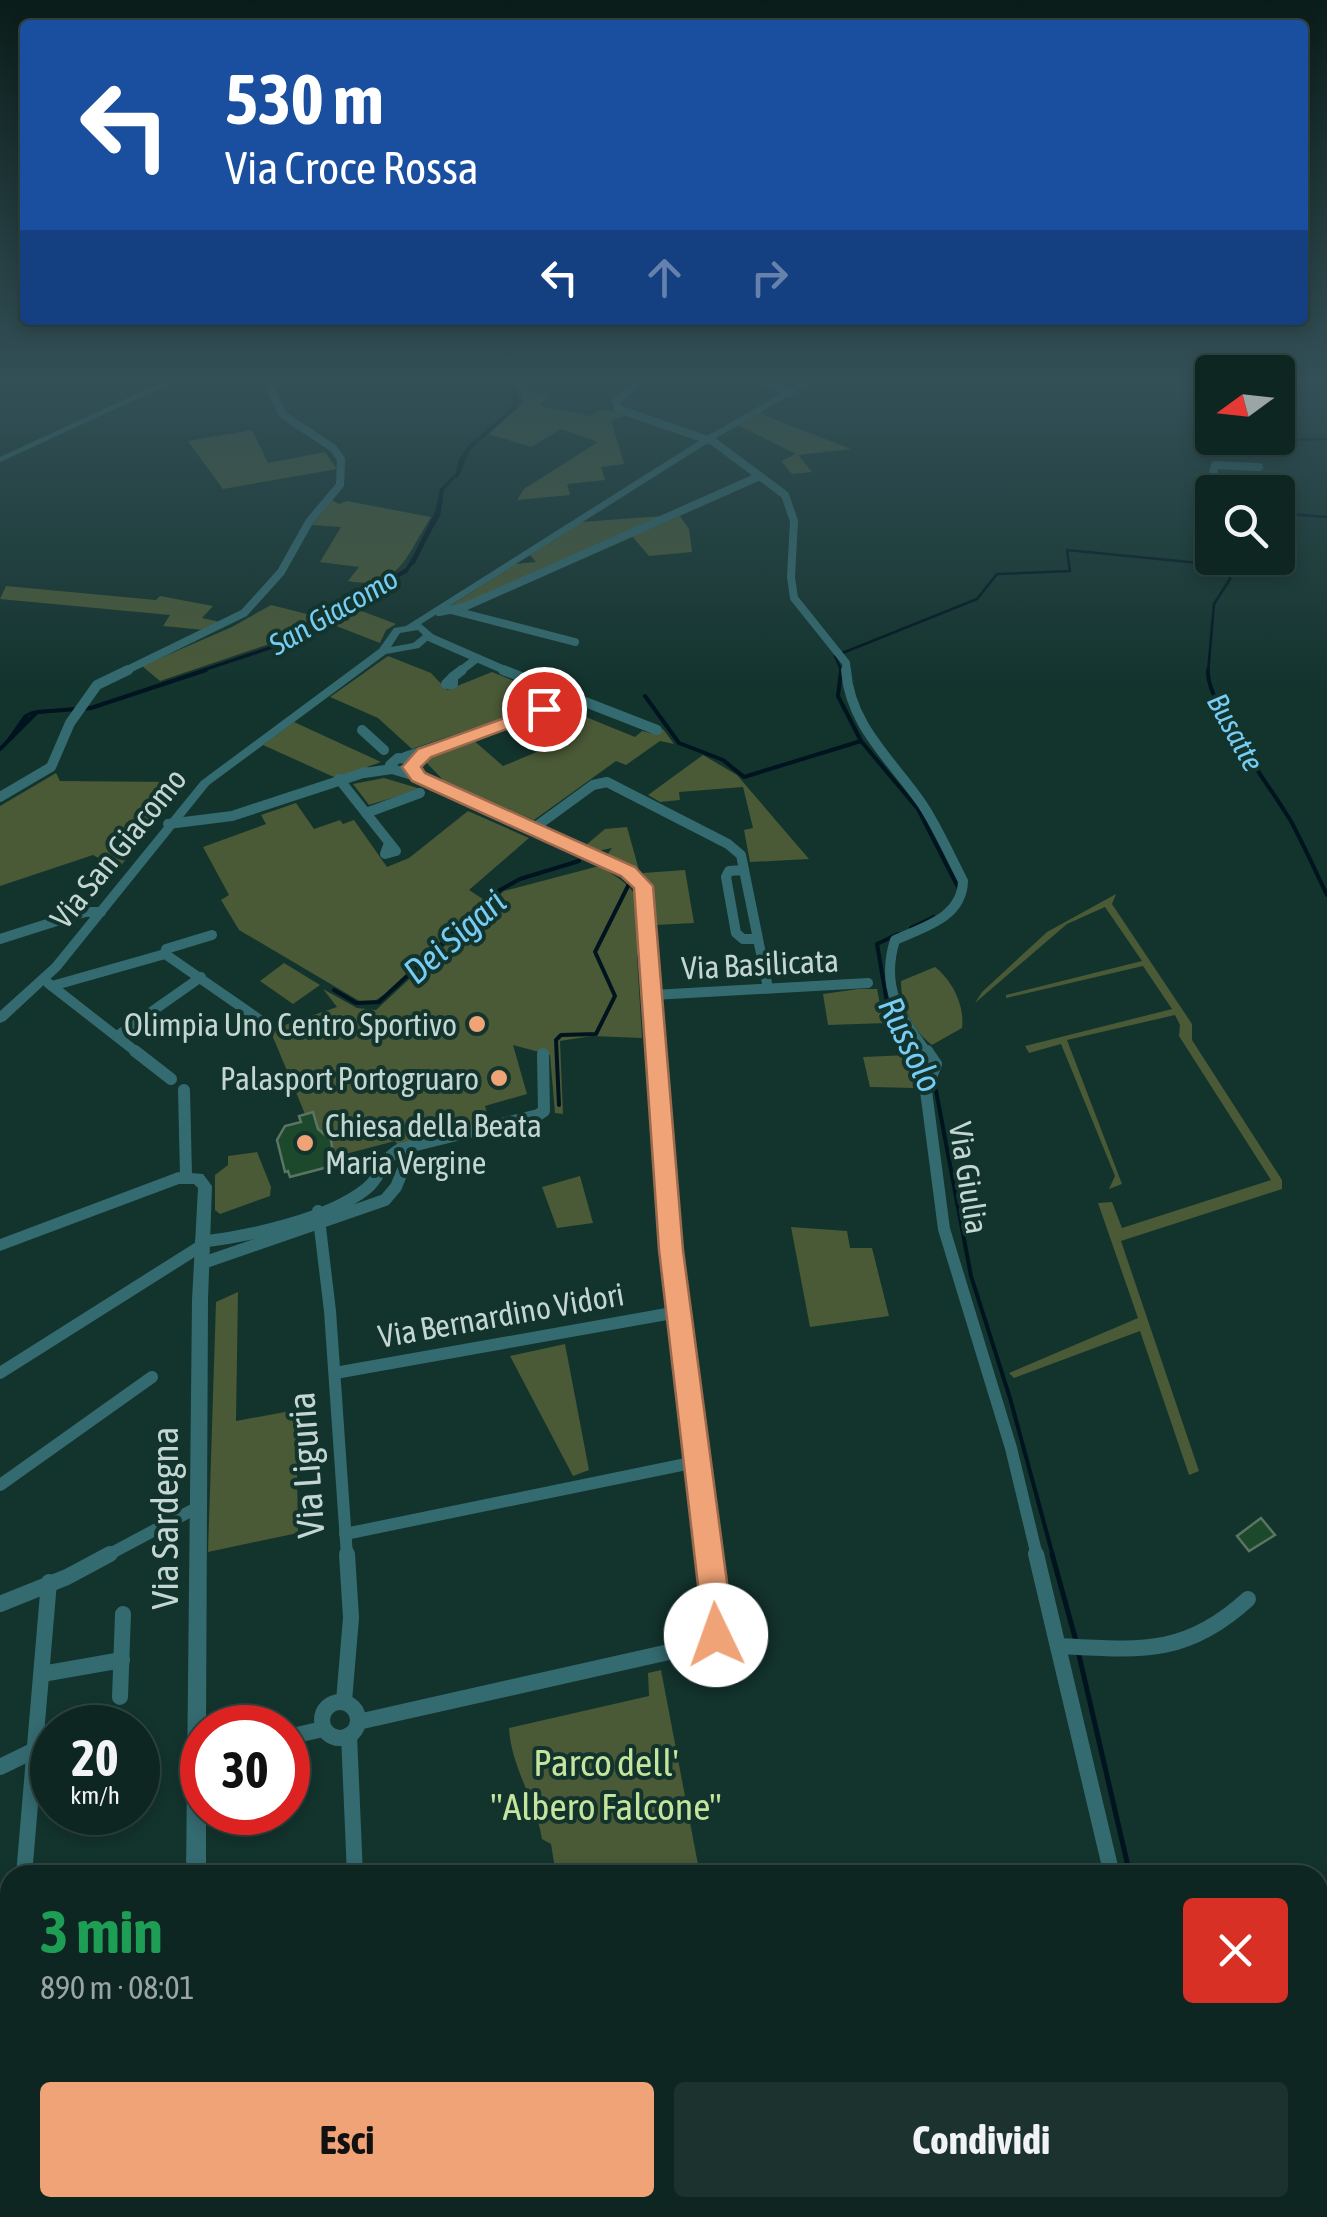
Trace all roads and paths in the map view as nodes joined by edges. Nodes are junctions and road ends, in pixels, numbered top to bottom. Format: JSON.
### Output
{"nodes":[{"id":1,"x":340,"y":484,"type":"edge"},
{"id":2,"x":636,"y":484,"type":"edge"},
{"id":3,"x":741,"y":484,"type":"edge"},
{"id":4,"x":772,"y":484,"type":"edge"},
{"id":5,"x":446,"y":608,"type":"junction"},
{"id":6,"x":411,"y":626,"type":"junction"},
{"id":7,"x":425,"y":638,"type":"junction"},
{"id":8,"x":391,"y":640,"type":"junction"},
{"id":9,"x":575,"y":642,"type":"dead end"},
{"id":10,"x":404,"y":647,"type":"junction"},
{"id":11,"x":383,"y":652,"type":"junction"},
{"id":12,"x":476,"y":659,"type":"junction"},
{"id":13,"x":452,"y":677,"type":"dead end"},
{"id":14,"x":566,"y":694,"type":"junction"},
{"id":15,"x":362,"y":730,"type":"dead end"},
{"id":16,"x":657,"y":730,"type":"dead end"},
{"id":17,"x":400,"y":764,"type":"junction"},
{"id":18,"x":339,"y":779,"type":"junction"},
{"id":19,"x":420,"y":793,"type":"dead end"},
{"id":20,"x":0,"y":798,"type":"edge"},
{"id":21,"x":366,"y":813,"type":"junction"},
{"id":22,"x":168,"y":824,"type":"junction"},
{"id":23,"x":534,"y":828,"type":"junction"},
{"id":24,"x":390,"y":843,"type":"dead end"},
{"id":25,"x":744,"y":870,"type":"junction"},
{"id":26,"x":101,"y":912,"type":"junction"},
{"id":27,"x":212,"y":935,"type":"dead end"},
{"id":28,"x":758,"y":938,"type":"junction"},
{"id":29,"x":0,"y":939,"type":"edge"},
{"id":30,"x":165,"y":954,"type":"junction"},
{"id":31,"x":201,"y":978,"type":"junction"},
{"id":32,"x":48,"y":983,"type":"junction"},
{"id":33,"x":868,"y":983,"type":"dead end"},
{"id":34,"x":768,"y":988,"type":"junction"},
{"id":35,"x":654,"y":995,"type":"junction"},
{"id":36,"x":0,"y":1018,"type":"edge"},
{"id":37,"x":263,"y":1022,"type":"dead end"},
{"id":38,"x":118,"y":1036,"type":"junction"},
{"id":39,"x":543,"y":1054,"type":"dead end"},
{"id":40,"x":171,"y":1078,"type":"dead end"},
{"id":41,"x":184,"y":1090,"type":"dead end"},
{"id":42,"x":414,"y":1144,"type":"junction"},
{"id":43,"x":186,"y":1176,"type":"junction"},
{"id":44,"x":376,"y":1180,"type":"junction"},
{"id":45,"x":400,"y":1184,"type":"junction"},
{"id":46,"x":320,"y":1217,"type":"junction"},
{"id":47,"x":1,"y":1240,"type":"edge"},
{"id":48,"x":201,"y":1251,"type":"junction"},
{"id":49,"x":678,"y":1312,"type":"junction"},
{"id":50,"x":0,"y":1373,"type":"edge"},
{"id":51,"x":335,"y":1373,"type":"junction"},
{"id":52,"x":152,"y":1377,"type":"dead end"},
{"id":53,"x":696,"y":1462,"type":"junction"},
{"id":54,"x":0,"y":1485,"type":"edge"},
{"id":55,"x":200,"y":1506,"type":"junction"},
{"id":56,"x":345,"y":1534,"type":"junction"},
{"id":57,"x":49,"y":1582,"type":"junction"},
{"id":58,"x":1248,"y":1599,"type":"dead end"},
{"id":59,"x":0,"y":1604,"type":"edge"},
{"id":60,"x":123,"y":1614,"type":"dead end"},
{"id":61,"x":1064,"y":1646,"type":"junction"},
{"id":62,"x":122,"y":1660,"type":"junction"},
{"id":63,"x":42,"y":1674,"type":"junction"},
{"id":64,"x":120,"y":1698,"type":"dead end"},
{"id":65,"x":344,"y":1701,"type":"junction"},
{"id":66,"x":40,"y":1705,"type":"edge"},
{"id":67,"x":200,"y":1705,"type":"edge"},
{"id":68,"x":354,"y":1728,"type":"junction"},
{"id":69,"x":323,"y":1729,"type":"junction"},
{"id":70,"x":310,"y":1732,"type":"edge"},
{"id":71,"x":30,"y":1753,"type":"edge"},
{"id":72,"x":0,"y":1767,"type":"edge"},
{"id":73,"x":30,"y":1817,"type":"edge"},
{"id":74,"x":197,"y":1835,"type":"edge"},
{"id":75,"x":25,"y":1865,"type":"edge"},
{"id":76,"x":196,"y":1865,"type":"edge"},
{"id":77,"x":355,"y":1865,"type":"edge"},
{"id":78,"x":1110,"y":1865,"type":"edge"}],
"edges":[{"from":1,"to":20,"type":"street"},
{"from":2,"to":5,"type":"street"},
{"from":3,"to":5,"type":"street"},
{"from":4,"to":61,"type":"street","name":"Via Giulia"},
{"from":5,"to":6,"type":"street"},
{"from":5,"to":7,"type":"street"},
{"from":5,"to":9,"type":"street"},
{"from":6,"to":7,"type":"street"},
{"from":6,"to":8,"type":"street"},
{"from":7,"to":10,"type":"street","name":"Via San Giacomo"},
{"from":7,"to":12,"type":"street"},
{"from":8,"to":10,"type":"street"},
{"from":8,"to":11,"type":"street","name":"Via San Giacomo"},
{"from":10,"to":11,"type":"street","name":"Via San Giacomo"},
{"from":11,"to":22,"type":"street","name":"Via San Giacomo"},
{"from":12,"to":13,"type":"street"},
{"from":12,"to":14,"type":"street"},
{"from":14,"to":16,"type":"street"},
{"from":14,"to":17,"type":"street"},
{"from":15,"to":17,"type":"street"},
{"from":17,"to":18,"type":"street"},
{"from":17,"to":23,"type":"street"},
{"from":18,"to":21,"type":"street"},
{"from":18,"to":22,"type":"street"},
{"from":19,"to":21,"type":"street"},
{"from":21,"to":24,"type":"street"},
{"from":22,"to":26,"type":"street","name":"Via San Giacomo"},
{"from":23,"to":25,"type":"street"},
{"from":23,"to":35,"type":"street"},
{"from":25,"to":28,"type":"street"},
{"from":25,"to":28,"type":"street"},
{"from":26,"to":29,"type":"street"},
{"from":26,"to":32,"type":"street","name":"Via San Giacomo"},
{"from":27,"to":30,"type":"street"},
{"from":28,"to":34,"type":"street"},
{"from":30,"to":31,"type":"street"},
{"from":30,"to":32,"type":"street"},
{"from":31,"to":37,"type":"street"},
{"from":31,"to":38,"type":"street"},
{"from":32,"to":36,"type":"street","name":"Via San Giacomo"},
{"from":32,"to":38,"type":"street"},
{"from":33,"to":34,"type":"street","name":"Via Basilicata"},
{"from":34,"to":35,"type":"street","name":"Via Basilicata"},
{"from":35,"to":49,"type":"street"},
{"from":38,"to":40,"type":"street"},
{"from":39,"to":42,"type":"street"},
{"from":41,"to":43,"type":"street"},
{"from":42,"to":44,"type":"street"},
{"from":42,"to":45,"type":"street"},
{"from":43,"to":47,"type":"street"},
{"from":43,"to":48,"type":"street","name":"Via Sardegna"},
{"from":44,"to":45,"type":"street"},
{"from":44,"to":46,"type":"street"},
{"from":45,"to":46,"type":"street"},
{"from":46,"to":48,"type":"street"},
{"from":46,"to":48,"type":"street"},
{"from":46,"to":51,"type":"street","name":"Via Liguria"},
{"from":48,"to":50,"type":"street"},
{"from":48,"to":55,"type":"street","name":"Via Sardegna"},
{"from":49,"to":51,"type":"street","name":"Via Bernardino Vidori"},
{"from":49,"to":53,"type":"street"},
{"from":51,"to":56,"type":"street","name":"Via Liguria"},
{"from":52,"to":54,"type":"street"},
{"from":53,"to":56,"type":"street"},
{"from":53,"to":68,"type":"street"},
{"from":55,"to":57,"type":"street"},
{"from":55,"to":67,"type":"street","name":"Via Sardegna"},
{"from":56,"to":65,"type":"street","name":"Via Liguria"},
{"from":57,"to":59,"type":"street"},
{"from":57,"to":63,"type":"street"},
{"from":58,"to":61,"type":"street"},
{"from":60,"to":62,"type":"street"},
{"from":61,"to":78,"type":"street","name":"Via Giulia"},
{"from":62,"to":63,"type":"street"},
{"from":62,"to":64,"type":"street"},
{"from":63,"to":66,"type":"street"},
{"from":65,"to":68,"type":"street"},
{"from":65,"to":69,"type":"street"},
{"from":68,"to":69,"type":"street"},
{"from":68,"to":77,"type":"street"},
{"from":69,"to":70,"type":"street"},
{"from":71,"to":72,"type":"street"},
{"from":73,"to":75,"type":"street"},
{"from":74,"to":76,"type":"street","name":"Via Sardegna"}]}
